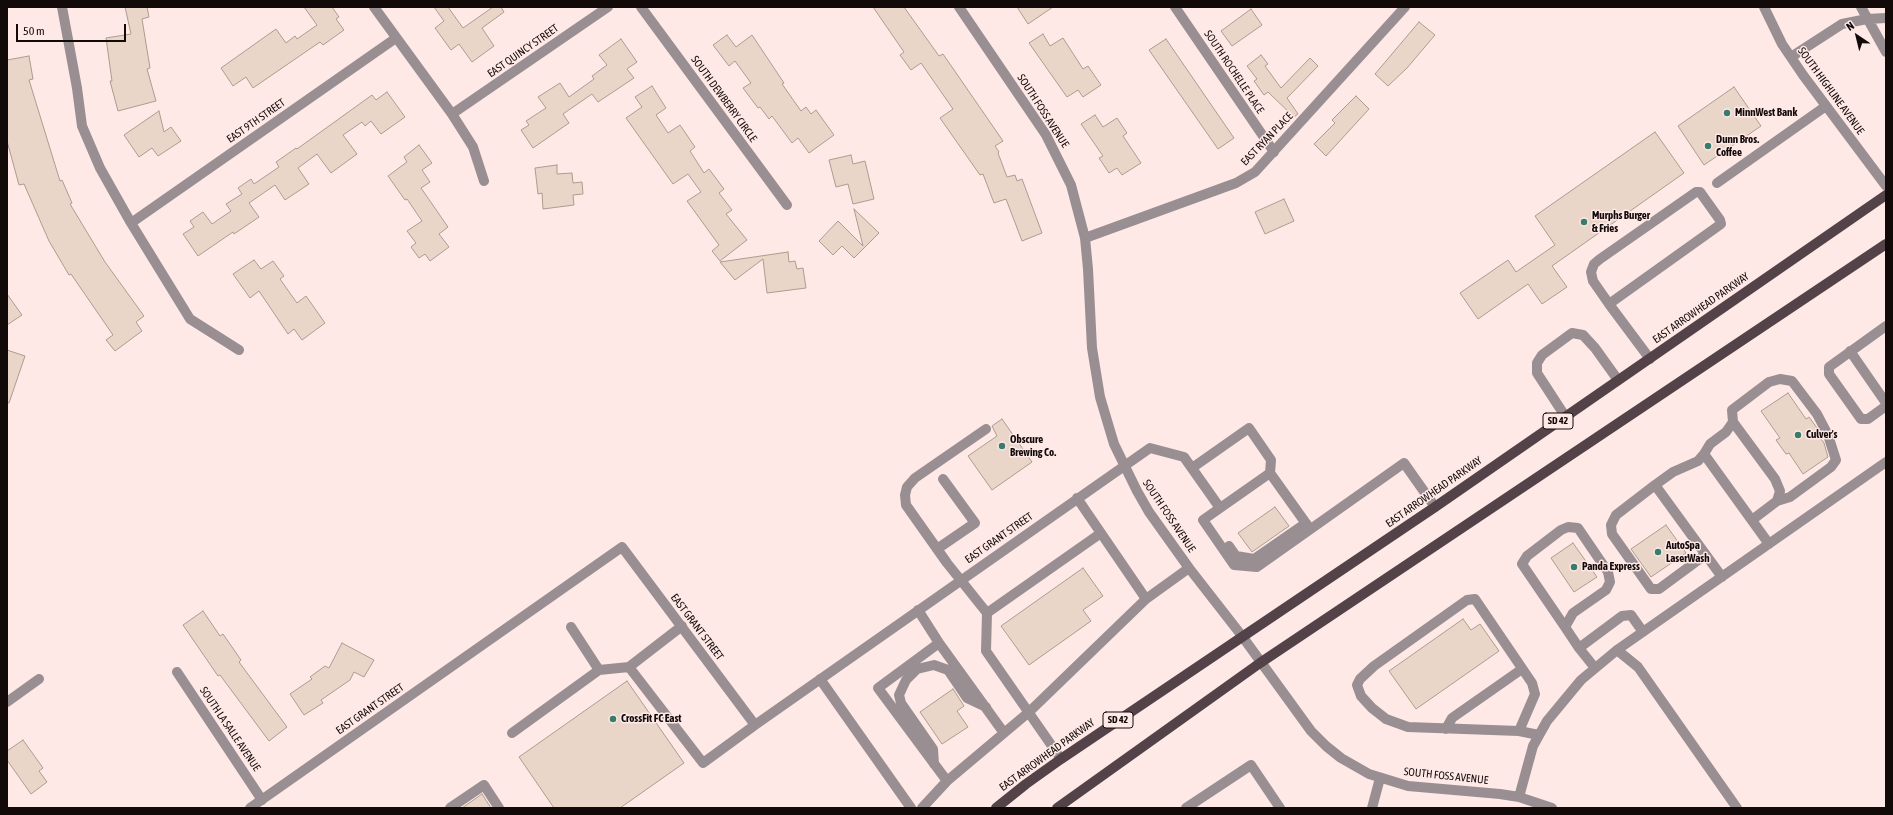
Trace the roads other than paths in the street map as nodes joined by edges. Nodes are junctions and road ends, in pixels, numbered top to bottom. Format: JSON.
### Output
{"nodes":[{"id":1,"x":62,"y":7,"type":"edge"},
{"id":2,"x":374,"y":7,"type":"edge"},
{"id":3,"x":608,"y":7,"type":"edge"},
{"id":4,"x":641,"y":7,"type":"edge"},
{"id":5,"x":959,"y":7,"type":"edge"},
{"id":6,"x":1175,"y":7,"type":"edge"},
{"id":7,"x":1405,"y":7,"type":"edge"},
{"id":8,"x":1764,"y":7,"type":"edge"},
{"id":9,"x":1861,"y":7,"type":"edge"},
{"id":10,"x":1886,"y":18,"type":"edge"},
{"id":11,"x":1867,"y":19,"type":"junction"},
{"id":12,"x":396,"y":38,"type":"junction"},
{"id":13,"x":1886,"y":52,"type":"edge"},
{"id":14,"x":1791,"y":57,"type":"junction"},
{"id":15,"x":1826,"y":106,"type":"junction"},
{"id":16,"x":452,"y":114,"type":"junction"},
{"id":17,"x":1274,"y":152,"type":"junction"},
{"id":18,"x":484,"y":181,"type":"dead end"},
{"id":19,"x":1717,"y":183,"type":"dead end"},
{"id":20,"x":1886,"y":186,"type":"edge"},
{"id":21,"x":1886,"y":195,"type":"edge"},
{"id":22,"x":786,"y":205,"type":"dead end"},
{"id":23,"x":131,"y":223,"type":"junction"},
{"id":24,"x":1085,"y":238,"type":"junction"},
{"id":25,"x":1886,"y":244,"type":"edge"},
{"id":26,"x":1609,"y":304,"type":"junction"},
{"id":27,"x":1886,"y":326,"type":"edge"},
{"id":28,"x":239,"y":350,"type":"dead end"},
{"id":29,"x":1850,"y":351,"type":"junction"},
{"id":30,"x":1650,"y":359,"type":"junction"},
{"id":31,"x":1618,"y":380,"type":"junction"},
{"id":32,"x":1886,"y":403,"type":"edge"},
{"id":33,"x":1886,"y":406,"type":"edge"},
{"id":34,"x":1565,"y":416,"type":"junction"},
{"id":35,"x":1733,"y":422,"type":"junction"},
{"id":36,"x":986,"y":429,"type":"dead end"},
{"id":37,"x":1704,"y":454,"type":"junction"},
{"id":38,"x":1886,"y":462,"type":"edge"},
{"id":39,"x":1124,"y":466,"type":"junction"},
{"id":40,"x":1192,"y":468,"type":"junction"},
{"id":41,"x":1270,"y":473,"type":"junction"},
{"id":42,"x":943,"y":479,"type":"dead end"},
{"id":43,"x":1655,"y":486,"type":"junction"},
{"id":44,"x":1077,"y":498,"type":"junction"},
{"id":45,"x":1777,"y":501,"type":"junction"},
{"id":46,"x":1435,"y":507,"type":"junction"},
{"id":47,"x":1220,"y":508,"type":"junction"},
{"id":48,"x":1752,"y":520,"type":"junction"},
{"id":49,"x":1308,"y":526,"type":"junction"},
{"id":50,"x":1101,"y":533,"type":"junction"},
{"id":51,"x":1769,"y":544,"type":"junction"},
{"id":52,"x":937,"y":549,"type":"junction"},
{"id":53,"x":1705,"y":555,"type":"junction"},
{"id":54,"x":1190,"y":568,"type":"junction"},
{"id":55,"x":1722,"y":577,"type":"junction"},
{"id":56,"x":960,"y":580,"type":"junction"},
{"id":57,"x":1146,"y":599,"type":"junction"},
{"id":58,"x":918,"y":610,"type":"junction"},
{"id":59,"x":987,"y":613,"type":"junction"},
{"id":60,"x":682,"y":626,"type":"junction"},
{"id":61,"x":570,"y":627,"type":"dead end"},
{"id":62,"x":1565,"y":627,"type":"junction"},
{"id":63,"x":1643,"y":632,"type":"junction"},
{"id":64,"x":1242,"y":636,"type":"junction"},
{"id":65,"x":939,"y":643,"type":"junction"},
{"id":66,"x":1579,"y":648,"type":"junction"},
{"id":67,"x":1617,"y":650,"type":"junction"},
{"id":68,"x":1260,"y":663,"type":"junction"},
{"id":69,"x":629,"y":667,"type":"junction"},
{"id":70,"x":1522,"y":668,"type":"junction"},
{"id":71,"x":1595,"y":668,"type":"junction"},
{"id":72,"x":599,"y":670,"type":"junction"},
{"id":73,"x":177,"y":672,"type":"dead end"},
{"id":74,"x":820,"y":679,"type":"junction"},
{"id":75,"x":39,"y":680,"type":"dead end"},
{"id":76,"x":7,"y":702,"type":"edge"},
{"id":77,"x":986,"y":707,"type":"junction"},
{"id":78,"x":1029,"y":712,"type":"junction"},
{"id":79,"x":755,"y":725,"type":"junction"},
{"id":80,"x":1446,"y":729,"type":"junction"},
{"id":81,"x":1519,"y":731,"type":"junction"},
{"id":82,"x":512,"y":733,"type":"dead end"},
{"id":83,"x":1004,"y":733,"type":"junction"},
{"id":84,"x":1539,"y":735,"type":"junction"},
{"id":85,"x":1061,"y":759,"type":"junction"},
{"id":86,"x":934,"y":764,"type":"junction"},
{"id":87,"x":1380,"y":778,"type":"junction"},
{"id":88,"x":947,"y":781,"type":"junction"},
{"id":89,"x":1519,"y":797,"type":"junction"},
{"id":90,"x":262,"y":800,"type":"junction"},
{"id":91,"x":250,"y":808,"type":"edge"},
{"id":92,"x":450,"y":808,"type":"edge"},
{"id":93,"x":499,"y":808,"type":"edge"},
{"id":94,"x":911,"y":808,"type":"edge"},
{"id":95,"x":922,"y":808,"type":"edge"},
{"id":96,"x":996,"y":808,"type":"edge"},
{"id":97,"x":1057,"y":808,"type":"edge"},
{"id":98,"x":1186,"y":808,"type":"edge"},
{"id":99,"x":1280,"y":808,"type":"edge"},
{"id":100,"x":1372,"y":808,"type":"edge"},
{"id":101,"x":1552,"y":808,"type":"edge"},
{"id":102,"x":1737,"y":808,"type":"edge"}],
"edges":[{"from":1,"to":23,"type":"street"},
{"from":2,"to":12,"type":"street"},
{"from":3,"to":16,"type":"street","name":"EAST QUINCY STREET"},
{"from":4,"to":22,"type":"street","name":"SOUTH DEWBERRY CIRCLE"},
{"from":5,"to":24,"type":"street","name":"SOUTH FOSS AVENUE"},
{"from":6,"to":17,"type":"street","name":"SOUTH ROCHELLE PLACE"},
{"from":7,"to":17,"type":"street","name":"EAST RYAN PLACE"},
{"from":8,"to":14,"type":"street","name":"SOUTH HIGHLINE AVENUE"},
{"from":9,"to":11,"type":"street"},
{"from":10,"to":11,"type":"street"},
{"from":11,"to":13,"type":"street"},
{"from":11,"to":14,"type":"street"},
{"from":12,"to":16,"type":"street"},
{"from":12,"to":23,"type":"street","name":"EAST 9TH STREET"},
{"from":14,"to":15,"type":"street","name":"SOUTH HIGHLINE AVENUE"},
{"from":15,"to":19,"type":"street"},
{"from":15,"to":20,"type":"street","name":"SOUTH HIGHLINE AVENUE"},
{"from":16,"to":18,"type":"street"},
{"from":17,"to":24,"type":"street","name":"EAST RYAN PLACE"},
{"from":21,"to":30,"type":"main road","name":"EAST ARROWHEAD PARKWAY","number":"SD 42"},
{"from":23,"to":28,"type":"street"},
{"from":24,"to":39,"type":"street","name":"SOUTH FOSS AVENUE"},
{"from":25,"to":68,"type":"main road"},
{"from":26,"to":26,"type":"street"},
{"from":26,"to":30,"type":"street"},
{"from":27,"to":29,"type":"street"},
{"from":29,"to":32,"type":"street"},
{"from":29,"to":33,"type":"street"},
{"from":30,"to":31,"type":"main road","name":"EAST ARROWHEAD PARKWAY","number":"SD 42"},
{"from":31,"to":34,"type":"main road","name":"EAST ARROWHEAD PARKWAY","number":"SD 42"},
{"from":31,"to":34,"type":"street"},
{"from":34,"to":46,"type":"main road","name":"EAST ARROWHEAD PARKWAY","number":"SD 42"},
{"from":35,"to":37,"type":"street"},
{"from":35,"to":45,"type":"street"},
{"from":35,"to":45,"type":"street"},
{"from":36,"to":52,"type":"street"},
{"from":37,"to":43,"type":"street"},
{"from":37,"to":48,"type":"street"},
{"from":38,"to":51,"type":"street"},
{"from":39,"to":40,"type":"street","name":"EAST GRANT STREET"},
{"from":39,"to":44,"type":"street","name":"EAST GRANT STREET"},
{"from":39,"to":54,"type":"street","name":"SOUTH FOSS AVENUE"},
{"from":40,"to":41,"type":"street"},
{"from":40,"to":47,"type":"street","name":"EAST GRANT STREET"},
{"from":41,"to":47,"type":"street"},
{"from":41,"to":49,"type":"street"},
{"from":42,"to":52,"type":"street"},
{"from":43,"to":53,"type":"street"},
{"from":43,"to":53,"type":"street"},
{"from":44,"to":50,"type":"street"},
{"from":44,"to":56,"type":"street","name":"EAST GRANT STREET"},
{"from":45,"to":48,"type":"street"},
{"from":46,"to":49,"type":"street"},
{"from":46,"to":64,"type":"main road","name":"EAST ARROWHEAD PARKWAY","number":"SD 42"},
{"from":47,"to":49,"type":"street"},
{"from":48,"to":51,"type":"street"},
{"from":50,"to":57,"type":"street"},
{"from":50,"to":59,"type":"street"},
{"from":51,"to":55,"type":"street"},
{"from":52,"to":56,"type":"street"},
{"from":53,"to":55,"type":"street"},
{"from":54,"to":57,"type":"street"},
{"from":54,"to":64,"type":"street","name":"SOUTH FOSS AVENUE"},
{"from":55,"to":63,"type":"street"},
{"from":56,"to":58,"type":"street","name":"EAST GRANT STREET"},
{"from":56,"to":59,"type":"street"},
{"from":57,"to":78,"type":"street"},
{"from":58,"to":65,"type":"street"},
{"from":58,"to":74,"type":"street","name":"EAST GRANT STREET"},
{"from":59,"to":78,"type":"street"},
{"from":60,"to":69,"type":"street"},
{"from":60,"to":79,"type":"street","name":"EAST GRANT STREET"},
{"from":60,"to":90,"type":"street","name":"EAST GRANT STREET"},
{"from":61,"to":72,"type":"street"},
{"from":62,"to":62,"type":"street"},
{"from":62,"to":66,"type":"street"},
{"from":63,"to":66,"type":"street"},
{"from":63,"to":67,"type":"street"},
{"from":64,"to":68,"type":"street","name":"SOUTH FOSS AVENUE"},
{"from":64,"to":85,"type":"main road","name":"EAST ARROWHEAD PARKWAY","number":"SD 42"},
{"from":65,"to":77,"type":"street"},
{"from":65,"to":86,"type":"street"},
{"from":66,"to":71,"type":"street"},
{"from":67,"to":71,"type":"street"},
{"from":67,"to":102,"type":"street"},
{"from":68,"to":87,"type":"street","name":"SOUTH FOSS AVENUE"},
{"from":68,"to":97,"type":"main road"},
{"from":69,"to":72,"type":"street"},
{"from":69,"to":79,"type":"street"},
{"from":70,"to":80,"type":"street"},
{"from":70,"to":80,"type":"street"},
{"from":70,"to":81,"type":"street"},
{"from":71,"to":84,"type":"street"},
{"from":72,"to":82,"type":"street"},
{"from":73,"to":90,"type":"street","name":"SOUTH LA SALLE AVENUE"},
{"from":74,"to":79,"type":"street","name":"EAST GRANT STREET"},
{"from":74,"to":94,"type":"street"},
{"from":75,"to":76,"type":"street"},
{"from":77,"to":83,"type":"street"},
{"from":77,"to":86,"type":"street"},
{"from":78,"to":83,"type":"street"},
{"from":78,"to":85,"type":"street"},
{"from":80,"to":81,"type":"street"},
{"from":81,"to":84,"type":"street"},
{"from":83,"to":88,"type":"street"},
{"from":84,"to":89,"type":"street"},
{"from":85,"to":96,"type":"main road","name":"EAST ARROWHEAD PARKWAY","number":"SD 42"},
{"from":86,"to":88,"type":"street"},
{"from":87,"to":89,"type":"street","name":"SOUTH FOSS AVENUE"},
{"from":87,"to":100,"type":"street"},
{"from":88,"to":95,"type":"street"},
{"from":89,"to":101,"type":"street","name":"SOUTH FOSS AVENUE"},
{"from":90,"to":91,"type":"street","name":"EAST GRANT STREET"},
{"from":92,"to":93,"type":"street"},
{"from":98,"to":99,"type":"street"}]}
